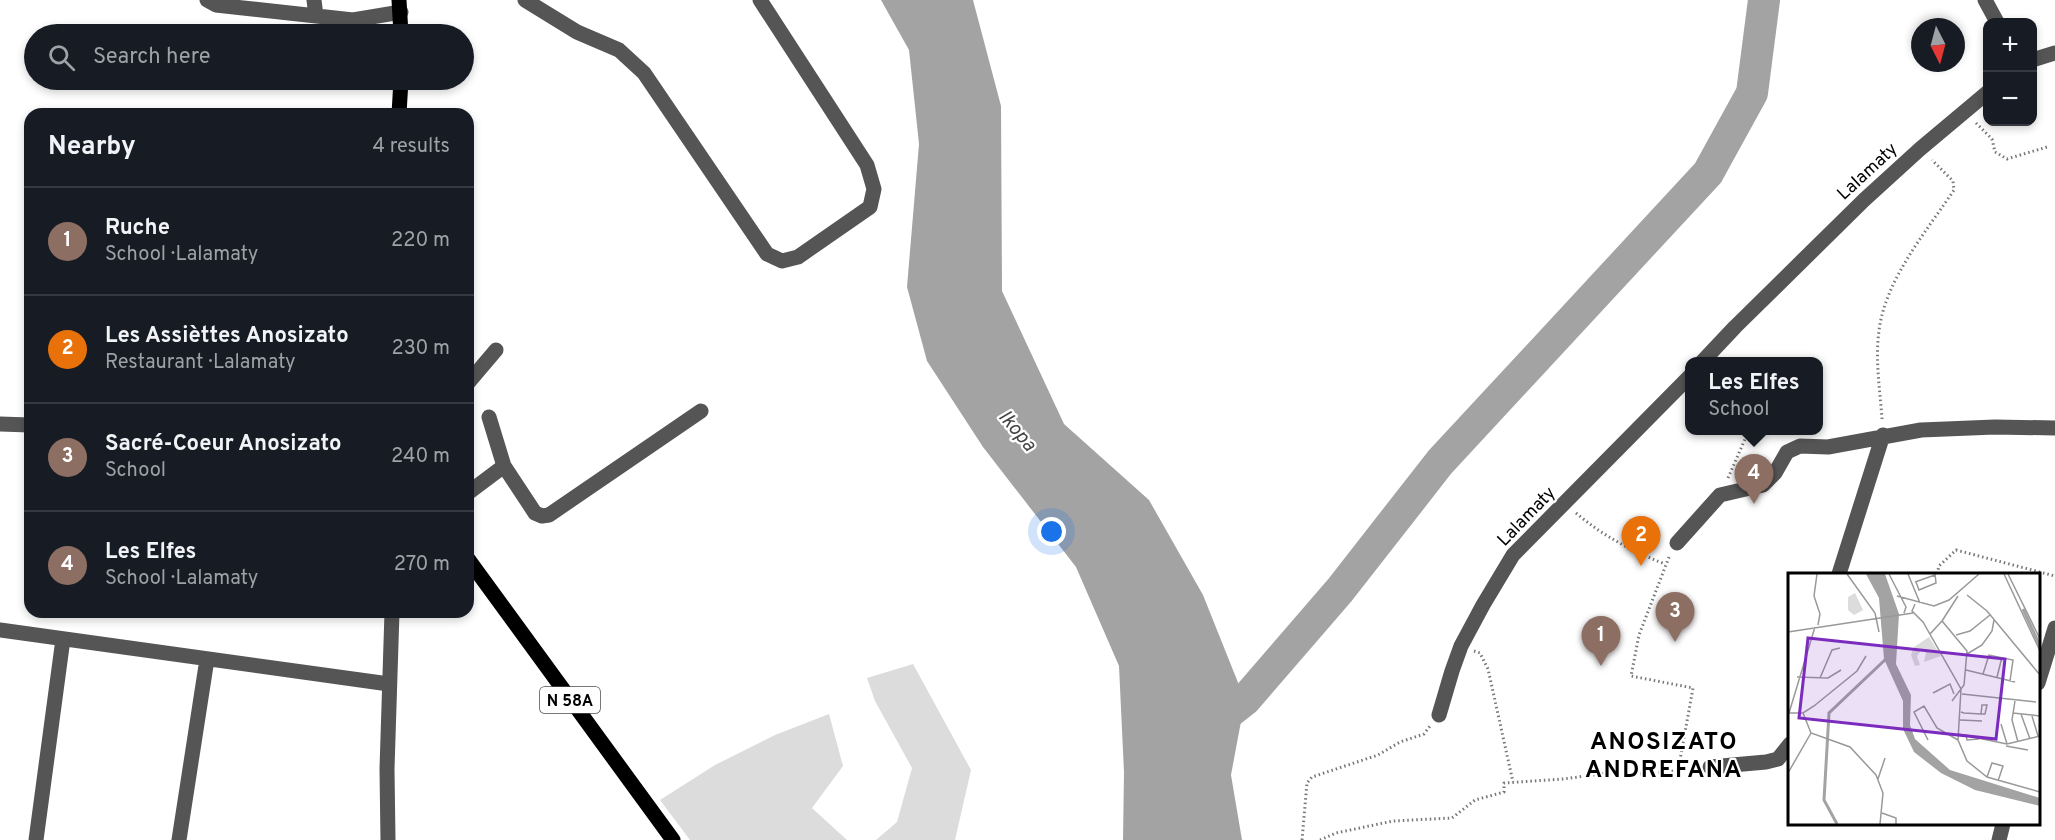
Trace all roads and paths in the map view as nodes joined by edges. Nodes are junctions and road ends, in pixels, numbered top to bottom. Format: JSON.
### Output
{"nodes":[{"id":1,"x":207,"y":0,"type":"edge"},
{"id":2,"x":315,"y":0,"type":"edge"},
{"id":3,"x":525,"y":0,"type":"edge"},
{"id":4,"x":760,"y":0,"type":"edge"},
{"id":5,"x":1985,"y":0,"type":"edge"},
{"id":6,"x":400,"y":6,"type":"edge"},
{"id":7,"x":316,"y":16,"type":"junction"},
{"id":8,"x":1995,"y":18,"type":"edge"},
{"id":9,"x":401,"y":24,"type":"edge"},
{"id":10,"x":2055,"y":53,"type":"edge"},
{"id":11,"x":2037,"y":58,"type":"edge"},
{"id":12,"x":400,"y":90,"type":"edge"},
{"id":13,"x":1983,"y":96,"type":"edge"},
{"id":14,"x":399,"y":108,"type":"edge"},
{"id":15,"x":1966,"y":111,"type":"junction"},
{"id":16,"x":2047,"y":147,"type":"dead end"},
{"id":17,"x":1920,"y":148,"type":"junction"},
{"id":18,"x":496,"y":350,"type":"dead end"},
{"id":19,"x":1707,"y":357,"type":"edge"},
{"id":20,"x":474,"y":376,"type":"edge"},
{"id":21,"x":1685,"y":380,"type":"edge"},
{"id":22,"x":701,"y":411,"type":"dead end"},
{"id":23,"x":489,"y":417,"type":"dead end"},
{"id":24,"x":0,"y":424,"type":"edge"},
{"id":25,"x":24,"y":425,"type":"edge"},
{"id":26,"x":2055,"y":428,"type":"edge"},
{"id":27,"x":1747,"y":435,"type":"edge"},
{"id":28,"x":1883,"y":435,"type":"junction"},
{"id":29,"x":504,"y":466,"type":"junction"},
{"id":30,"x":474,"y":488,"type":"edge"},
{"id":31,"x":1720,"y":495,"type":"junction"},
{"id":32,"x":1565,"y":503,"type":"junction"},
{"id":33,"x":1677,"y":543,"type":"joint"},
{"id":34,"x":1665,"y":564,"type":"junction"},
{"id":35,"x":474,"y":567,"type":"edge"},
{"id":36,"x":1839,"y":573,"type":"edge"},
{"id":37,"x":1937,"y":573,"type":"edge"},
{"id":38,"x":2055,"y":576,"type":"edge"},
{"id":39,"x":392,"y":618,"type":"edge"},
{"id":40,"x":2055,"y":628,"type":"edge"},
{"id":41,"x":0,"y":630,"type":"edge"},
{"id":42,"x":63,"y":639,"type":"junction"},
{"id":43,"x":1461,"y":646,"type":"junction"},
{"id":44,"x":207,"y":659,"type":"junction"},
{"id":45,"x":2040,"y":676,"type":"edge"},
{"id":46,"x":389,"y":684,"type":"junction"},
{"id":47,"x":1438,"y":715,"type":"joint"},
{"id":48,"x":1788,"y":746,"type":"edge"},
{"id":49,"x":1710,"y":767,"type":"joint"},
{"id":50,"x":1678,"y":771,"type":"junction"},
{"id":51,"x":1513,"y":782,"type":"junction"},
{"id":52,"x":2003,"y":825,"type":"edge"},
{"id":53,"x":36,"y":840,"type":"edge"},
{"id":54,"x":179,"y":840,"type":"edge"},
{"id":55,"x":388,"y":840,"type":"edge"},
{"id":56,"x":673,"y":840,"type":"edge"},
{"id":57,"x":1302,"y":840,"type":"edge"},
{"id":58,"x":1320,"y":840,"type":"edge"},
{"id":59,"x":1999,"y":840,"type":"edge"}],
"edges":[{"from":1,"to":7,"type":"street"},
{"from":2,"to":7,"type":"street"},
{"from":3,"to":4,"type":"street"},
{"from":5,"to":8,"type":"street"},
{"from":6,"to":7,"type":"street"},
{"from":6,"to":9,"type":"main road"},
{"from":10,"to":11,"type":"street"},
{"from":12,"to":14,"type":"main road"},
{"from":13,"to":15,"type":"street","name":"Lalamaty"},
{"from":15,"to":16,"type":"path"},
{"from":15,"to":17,"type":"street","name":"Lalamaty"},
{"from":17,"to":19,"type":"street","name":"Lalamaty"},
{"from":17,"to":28,"type":"path"},
{"from":18,"to":20,"type":"street"},
{"from":21,"to":32,"type":"street","name":"Lalamaty"},
{"from":22,"to":29,"type":"street"},
{"from":23,"to":29,"type":"street"},
{"from":24,"to":25,"type":"street"},
{"from":26,"to":28,"type":"street"},
{"from":27,"to":31,"type":"path"},
{"from":28,"to":31,"type":"street"},
{"from":28,"to":36,"type":"street"},
{"from":29,"to":30,"type":"street"},
{"from":31,"to":33,"type":"street"},
{"from":32,"to":34,"type":"path"},
{"from":32,"to":43,"type":"street","name":"Lalamaty"},
{"from":33,"to":34,"type":"path"},
{"from":34,"to":50,"type":"path"},
{"from":35,"to":56,"type":"main road","number":"N 58A"},
{"from":37,"to":38,"type":"path"},
{"from":39,"to":46,"type":"street"},
{"from":40,"to":45,"type":"street"},
{"from":41,"to":42,"type":"street"},
{"from":42,"to":44,"type":"street"},
{"from":42,"to":53,"type":"street"},
{"from":43,"to":47,"type":"street","name":"Lalamaty"},
{"from":43,"to":51,"type":"path"},
{"from":44,"to":46,"type":"street"},
{"from":44,"to":54,"type":"street"},
{"from":46,"to":55,"type":"street"},
{"from":47,"to":57,"type":"path"},
{"from":48,"to":49,"type":"street"},
{"from":49,"to":50,"type":"path"},
{"from":50,"to":51,"type":"path"},
{"from":51,"to":58,"type":"path"},
{"from":52,"to":59,"type":"street"}]}
